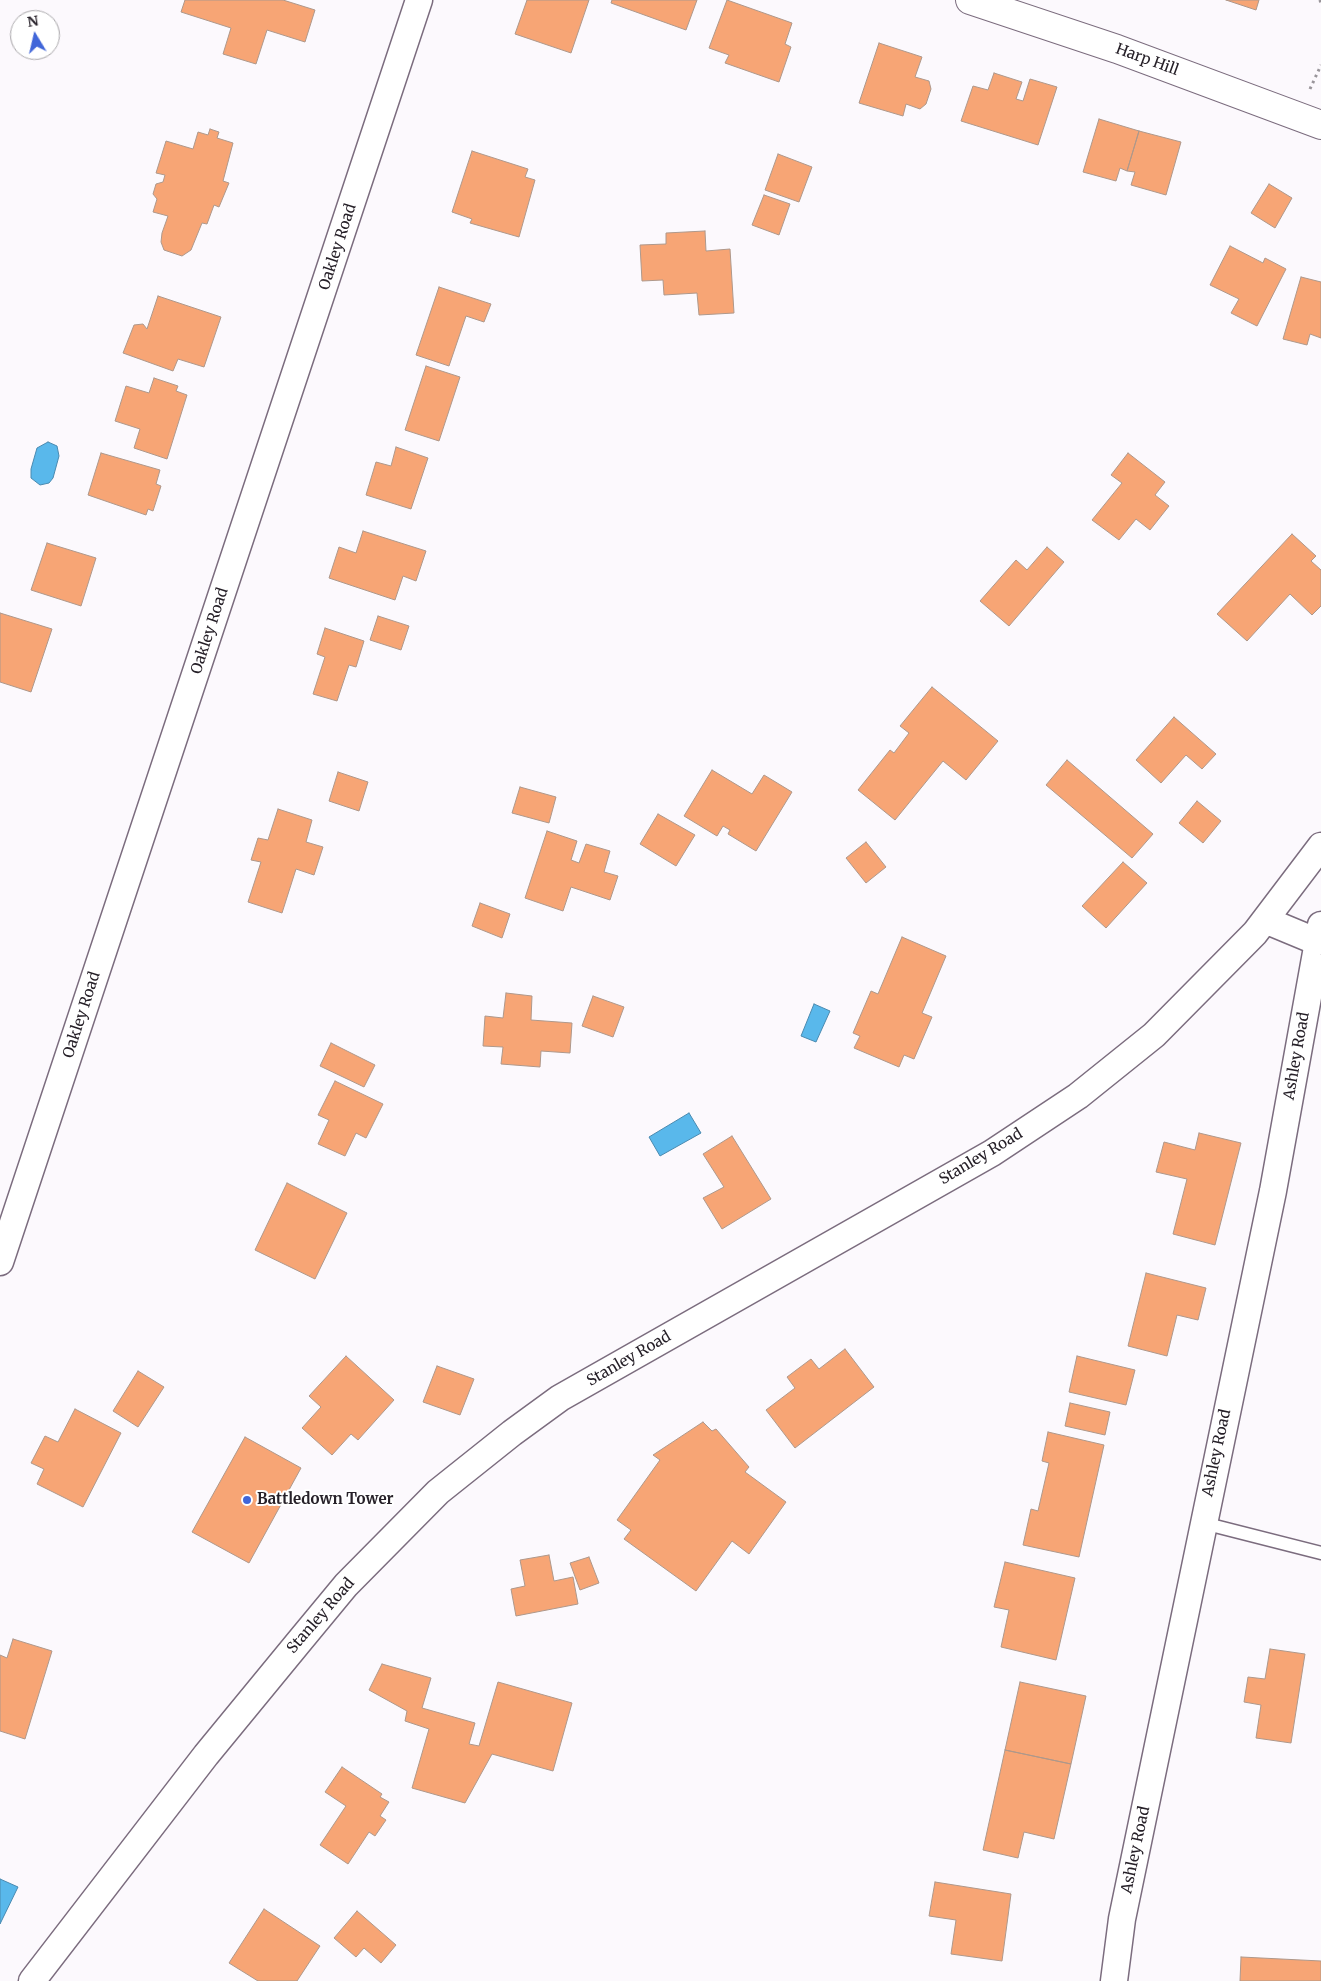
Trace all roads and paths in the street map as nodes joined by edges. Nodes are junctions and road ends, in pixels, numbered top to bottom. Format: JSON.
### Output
{"nodes":[{"id":1,"x":419,"y":0,"type":"edge"},
{"id":2,"x":970,"y":0,"type":"edge"},
{"id":3,"x":1320,"y":0,"type":"edge"},
{"id":4,"x":1321,"y":4,"type":"edge"},
{"id":5,"x":1321,"y":125,"type":"edge"},
{"id":6,"x":1321,"y":846,"type":"edge"},
{"id":7,"x":1265,"y":920,"type":"junction"},
{"id":8,"x":1319,"y":934,"type":"edge"},
{"id":9,"x":0,"y":1262,"type":"edge"},
{"id":10,"x":1203,"y":1523,"type":"junction"},
{"id":11,"x":1321,"y":1553,"type":"edge"},
{"id":12,"x":32,"y":1981,"type":"edge"},
{"id":13,"x":1114,"y":1981,"type":"edge"}],
"edges":[{"from":1,"to":9,"type":"street","name":"Oakley Road"},
{"from":2,"to":5,"type":"street","name":"Harp Hill"},
{"from":3,"to":4,"type":"path"},
{"from":6,"to":7,"type":"street","name":"Stanley Road"},
{"from":7,"to":8,"type":"street"},
{"from":7,"to":12,"type":"street","name":"Stanley Road"},
{"from":8,"to":10,"type":"street","name":"Ashley Road"},
{"from":10,"to":11,"type":"lane"},
{"from":10,"to":13,"type":"street","name":"Ashley Road"}]}
